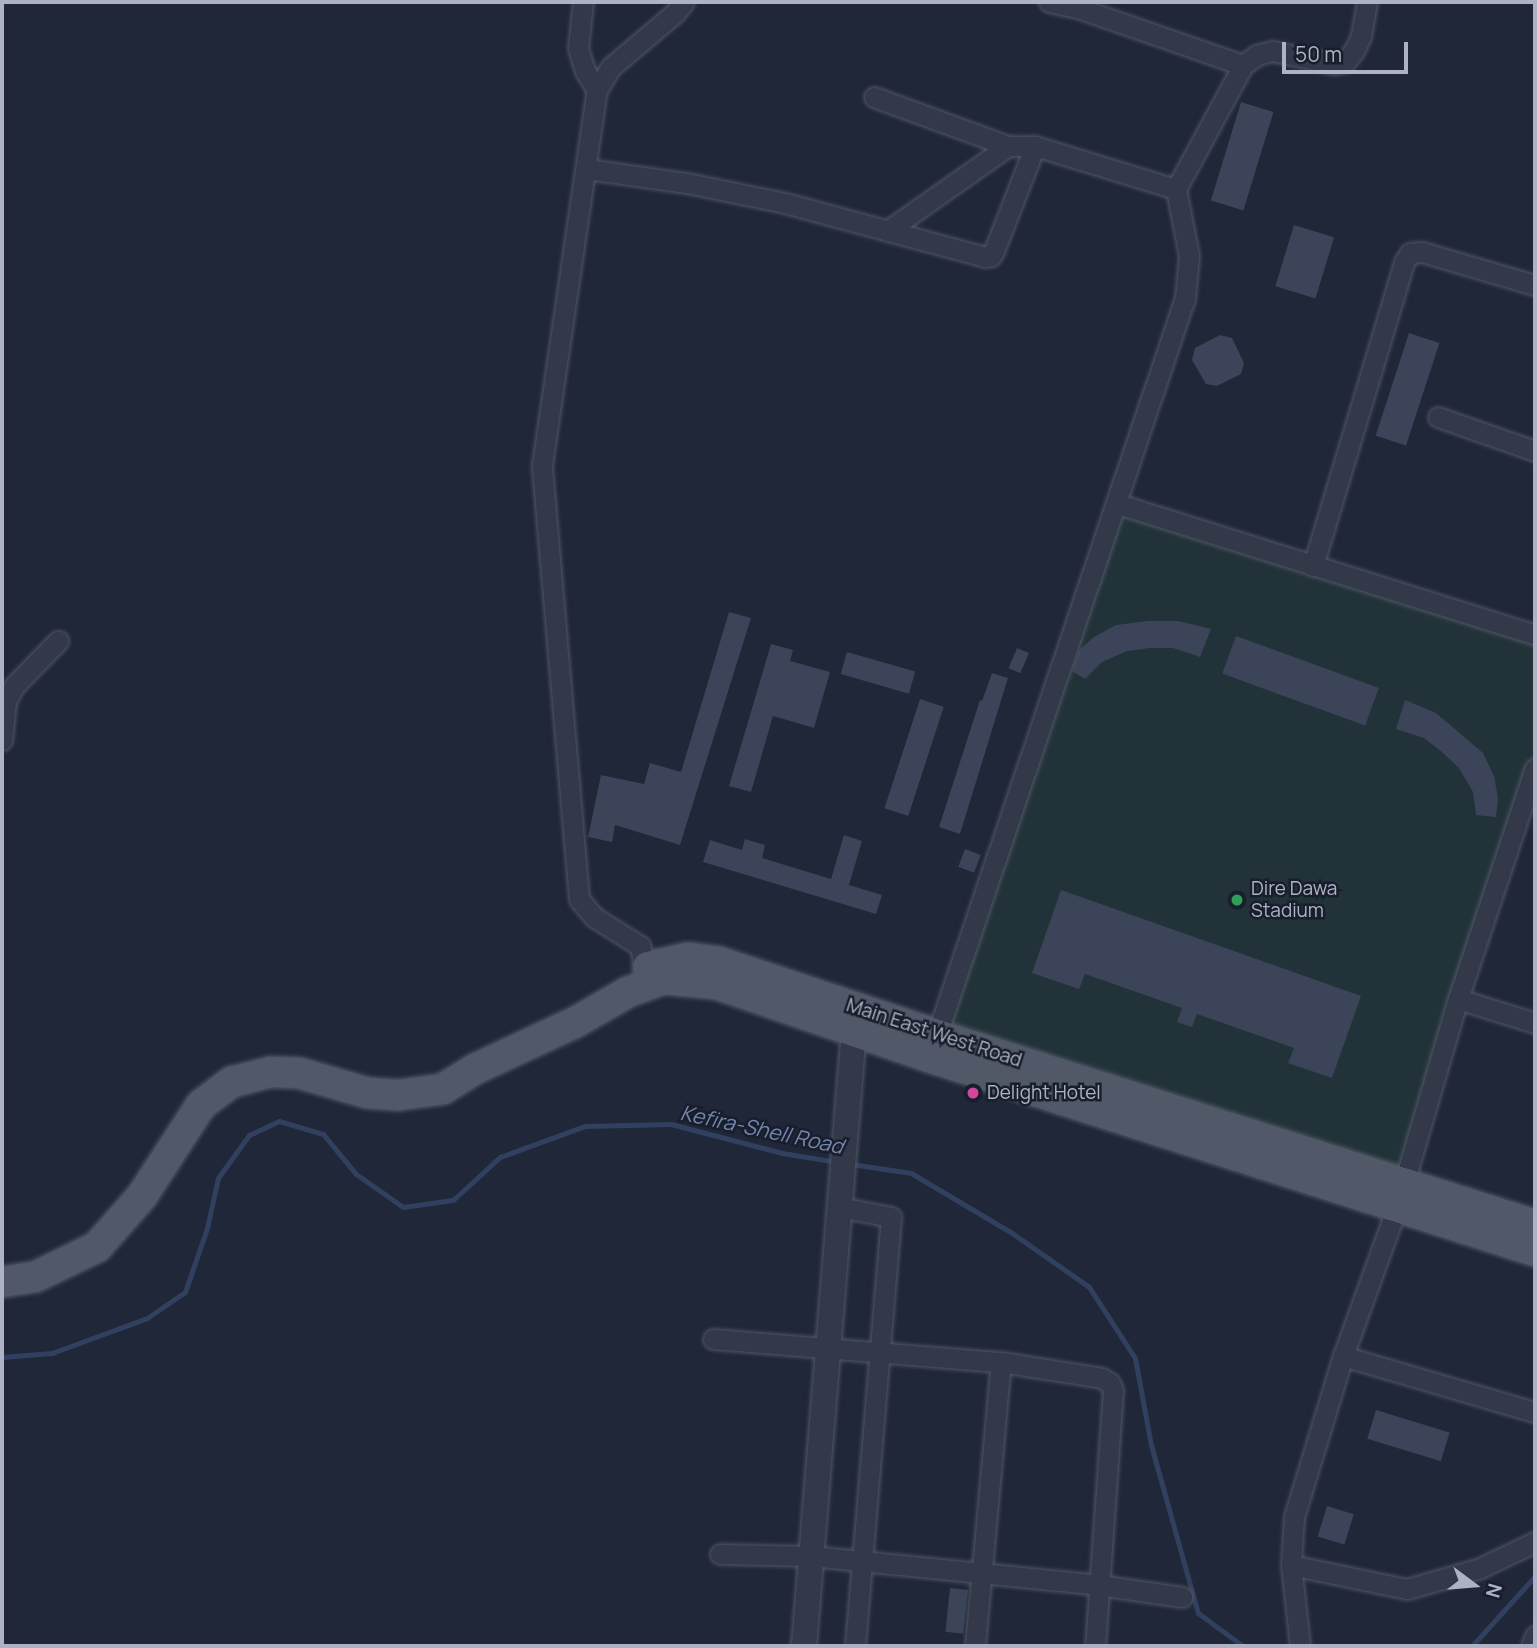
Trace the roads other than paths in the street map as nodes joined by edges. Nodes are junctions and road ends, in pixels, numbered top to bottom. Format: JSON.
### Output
{"nodes":[{"id":1,"x":583,"y":2,"type":"edge"},
{"id":2,"x":684,"y":2,"type":"edge"},
{"id":3,"x":1049,"y":2,"type":"edge"},
{"id":4,"x":1367,"y":2,"type":"edge"},
{"id":5,"x":1078,"y":5,"type":"edge"},
{"id":6,"x":1242,"y":65,"type":"junction"},
{"id":7,"x":597,"y":90,"type":"junction"},
{"id":8,"x":874,"y":97,"type":"dead end"},
{"id":9,"x":1008,"y":146,"type":"junction"},
{"id":10,"x":1035,"y":146,"type":"junction"},
{"id":11,"x":587,"y":169,"type":"junction"},
{"id":12,"x":1176,"y":189,"type":"junction"},
{"id":13,"x":887,"y":230,"type":"junction"},
{"id":14,"x":1535,"y":285,"type":"edge"},
{"id":15,"x":1438,"y":417,"type":"dead end"},
{"id":16,"x":1535,"y":451,"type":"edge"},
{"id":17,"x":1118,"y":505,"type":"junction"},
{"id":18,"x":1313,"y":566,"type":"junction"},
{"id":19,"x":1535,"y":635,"type":"edge"},
{"id":20,"x":58,"y":641,"type":"dead end"},
{"id":21,"x":2,"y":740,"type":"edge"},
{"id":22,"x":1535,"y":768,"type":"edge"},
{"id":23,"x":1529,"y":804,"type":"edge"},
{"id":24,"x":646,"y":976,"type":"junction"},
{"id":25,"x":1458,"y":999,"type":"junction"},
{"id":26,"x":857,"y":1020,"type":"junction"},
{"id":27,"x":1535,"y":1023,"type":"edge"},
{"id":28,"x":933,"y":1046,"type":"junction"},
{"id":29,"x":1401,"y":1195,"type":"junction"},
{"id":30,"x":839,"y":1208,"type":"junction"},
{"id":31,"x":1535,"y":1225,"type":"edge"},
{"id":32,"x":1535,"y":1251,"type":"edge"},
{"id":33,"x":2,"y":1282,"type":"edge"},
{"id":34,"x":713,"y":1339,"type":"dead end"},
{"id":35,"x":828,"y":1346,"type":"junction"},
{"id":36,"x":880,"y":1350,"type":"junction"},
{"id":37,"x":1343,"y":1356,"type":"junction"},
{"id":38,"x":1001,"y":1362,"type":"junction"},
{"id":39,"x":1535,"y":1412,"type":"edge"},
{"id":40,"x":1535,"y":1542,"type":"edge"},
{"id":41,"x":720,"y":1554,"type":"dead end"},
{"id":42,"x":811,"y":1556,"type":"junction"},
{"id":43,"x":863,"y":1562,"type":"junction"},
{"id":44,"x":1290,"y":1565,"type":"junction"},
{"id":45,"x":981,"y":1575,"type":"junction"},
{"id":46,"x":1099,"y":1585,"type":"junction"},
{"id":47,"x":1182,"y":1597,"type":"dead end"},
{"id":48,"x":1535,"y":1636,"type":"edge"},
{"id":49,"x":804,"y":1646,"type":"edge"},
{"id":50,"x":855,"y":1646,"type":"edge"},
{"id":51,"x":975,"y":1646,"type":"edge"},
{"id":52,"x":1094,"y":1646,"type":"edge"},
{"id":53,"x":1300,"y":1646,"type":"edge"},
{"id":54,"x":1531,"y":1646,"type":"edge"}],
"edges":[{"from":1,"to":7,"type":"street"},
{"from":2,"to":7,"type":"street"},
{"from":3,"to":5,"type":"street"},
{"from":4,"to":6,"type":"street"},
{"from":5,"to":6,"type":"street"},
{"from":6,"to":12,"type":"street"},
{"from":7,"to":11,"type":"street"},
{"from":8,"to":9,"type":"street"},
{"from":9,"to":10,"type":"street"},
{"from":9,"to":13,"type":"street"},
{"from":10,"to":12,"type":"street"},
{"from":10,"to":13,"type":"street"},
{"from":11,"to":13,"type":"street"},
{"from":11,"to":24,"type":"street"},
{"from":12,"to":17,"type":"street"},
{"from":14,"to":18,"type":"street"},
{"from":15,"to":16,"type":"street"},
{"from":17,"to":18,"type":"street"},
{"from":17,"to":28,"type":"street"},
{"from":18,"to":19,"type":"street"},
{"from":20,"to":21,"type":"street"},
{"from":22,"to":23,"type":"street"},
{"from":23,"to":25,"type":"street"},
{"from":24,"to":26,"type":"main road","name":"Main East West Road"},
{"from":24,"to":33,"type":"main road","name":"Main East West Road"},
{"from":25,"to":27,"type":"street"},
{"from":25,"to":29,"type":"street"},
{"from":26,"to":28,"type":"main road","name":"Main East West Road"},
{"from":26,"to":30,"type":"street"},
{"from":28,"to":29,"type":"main road","name":"Main East West Road"},
{"from":29,"to":31,"type":"main road","name":"Main East West Road"},
{"from":29,"to":32,"type":"main road","name":"Main East West Road"},
{"from":29,"to":37,"type":"street"},
{"from":30,"to":35,"type":"street"},
{"from":30,"to":36,"type":"street"},
{"from":34,"to":35,"type":"street"},
{"from":35,"to":36,"type":"street"},
{"from":35,"to":42,"type":"street"},
{"from":36,"to":38,"type":"street"},
{"from":36,"to":43,"type":"street"},
{"from":37,"to":39,"type":"street"},
{"from":37,"to":44,"type":"street"},
{"from":38,"to":45,"type":"street"},
{"from":38,"to":46,"type":"street"},
{"from":40,"to":44,"type":"street"},
{"from":41,"to":42,"type":"street"},
{"from":42,"to":43,"type":"street"},
{"from":42,"to":49,"type":"street"},
{"from":43,"to":45,"type":"street"},
{"from":43,"to":50,"type":"street"},
{"from":44,"to":53,"type":"street"},
{"from":45,"to":46,"type":"street"},
{"from":45,"to":51,"type":"street"},
{"from":46,"to":47,"type":"street"},
{"from":46,"to":52,"type":"street"},
{"from":48,"to":54,"type":"street"}]}
